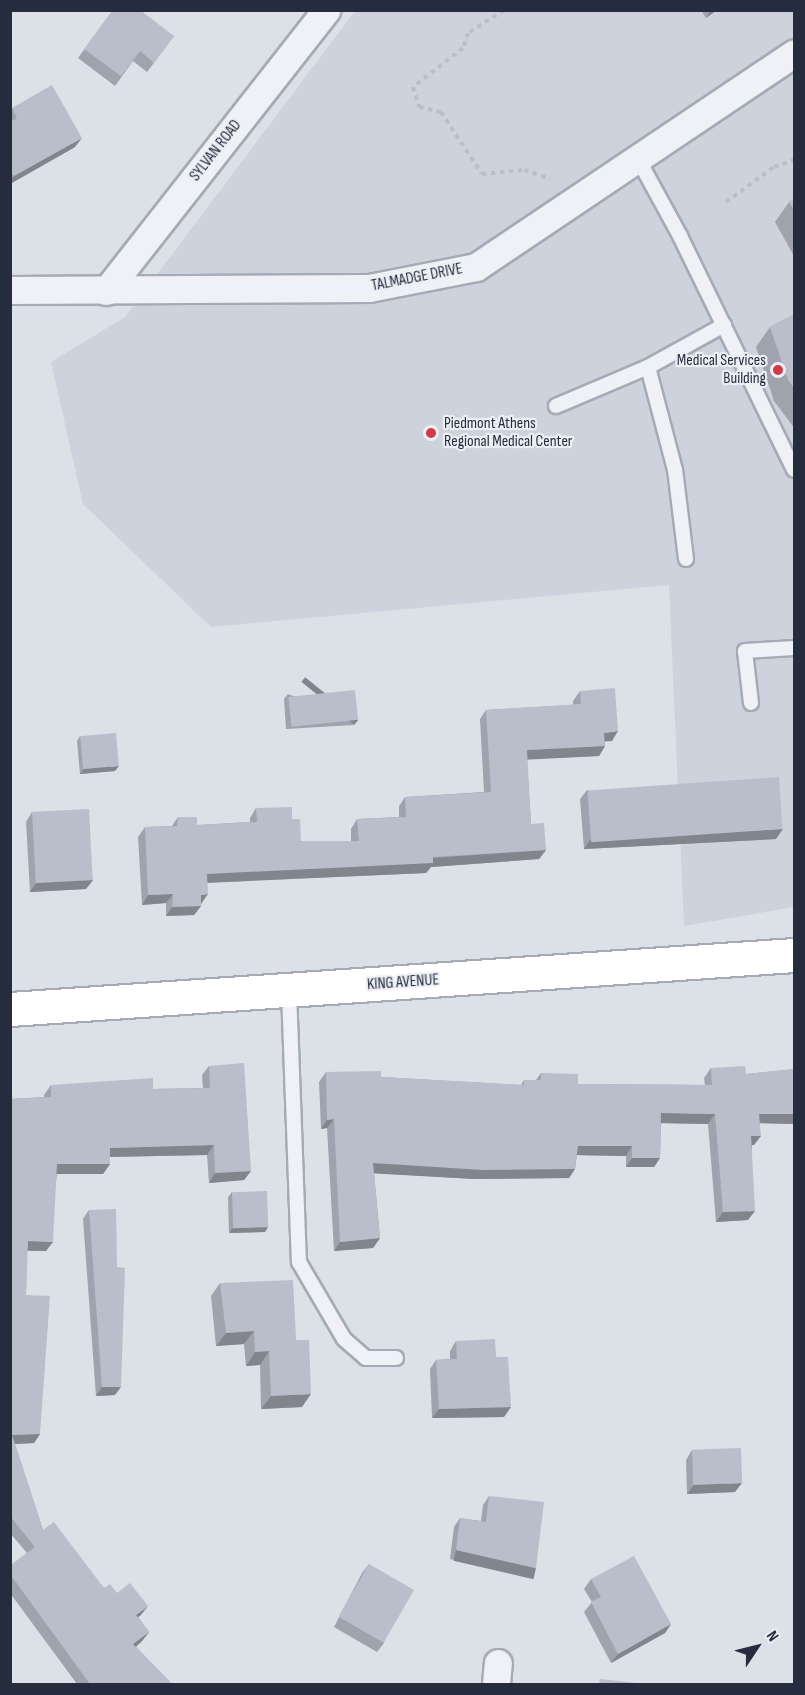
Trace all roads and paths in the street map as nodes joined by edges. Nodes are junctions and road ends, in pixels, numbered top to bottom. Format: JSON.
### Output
{"nodes":[{"id":1,"x":326,"y":10,"type":"edge"},
{"id":2,"x":504,"y":10,"type":"edge"},
{"id":3,"x":795,"y":53,"type":"edge"},
{"id":4,"x":637,"y":157,"type":"junction"},
{"id":5,"x":795,"y":160,"type":"edge"},
{"id":6,"x":585,"y":193,"type":"junction"},
{"id":7,"x":726,"y":202,"type":"dead end"},
{"id":8,"x":10,"y":290,"type":"edge"},
{"id":9,"x":105,"y":291,"type":"junction"},
{"id":10,"x":724,"y":325,"type":"junction"},
{"id":11,"x":648,"y":367,"type":"junction"},
{"id":12,"x":556,"y":406,"type":"dead end"},
{"id":13,"x":795,"y":470,"type":"edge"},
{"id":14,"x":686,"y":559,"type":"dead end"},
{"id":15,"x":795,"y":648,"type":"edge"},
{"id":16,"x":751,"y":703,"type":"dead end"},
{"id":17,"x":795,"y":955,"type":"edge"},
{"id":18,"x":289,"y":991,"type":"junction"},
{"id":19,"x":10,"y":1009,"type":"edge"},
{"id":20,"x":396,"y":1358,"type":"dead end"}],
"edges":[{"from":1,"to":9,"type":"street","name":"SYLVAN ROAD"},
{"from":2,"to":6,"type":"path"},
{"from":3,"to":4,"type":"street","name":"TALMADGE DRIVE"},
{"from":4,"to":6,"type":"street","name":"TALMADGE DRIVE"},
{"from":4,"to":10,"type":"lane"},
{"from":5,"to":7,"type":"path"},
{"from":6,"to":9,"type":"street","name":"TALMADGE DRIVE"},
{"from":8,"to":9,"type":"street","name":"TALMADGE DRIVE"},
{"from":10,"to":11,"type":"lane"},
{"from":10,"to":13,"type":"lane"},
{"from":11,"to":12,"type":"lane"},
{"from":11,"to":14,"type":"lane"},
{"from":15,"to":16,"type":"lane"},
{"from":17,"to":18,"type":"street","name":"KING AVENUE"},
{"from":18,"to":19,"type":"street","name":"KING AVENUE"},
{"from":18,"to":20,"type":"lane"}]}
